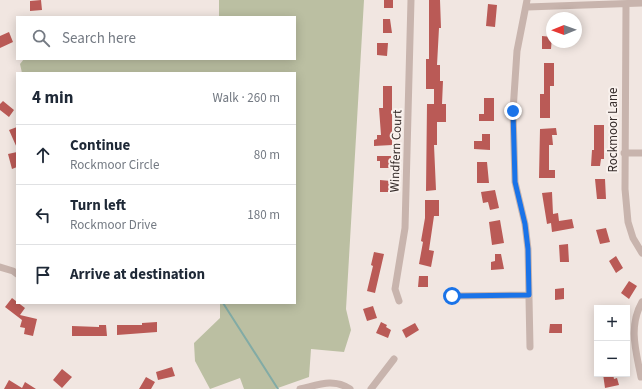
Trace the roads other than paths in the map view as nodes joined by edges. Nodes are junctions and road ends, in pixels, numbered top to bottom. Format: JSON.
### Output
{"nodes":[{"id":1,"x":411,"y":0,"type":"edge"},
{"id":2,"x":527,"y":3,"type":"edge"},
{"id":3,"x":626,"y":4,"type":"junction"},
{"id":4,"x":642,"y":4,"type":"edge"},
{"id":5,"x":624,"y":153,"type":"junction"},
{"id":6,"x":642,"y":153,"type":"edge"},
{"id":7,"x":642,"y":253,"type":"edge"},
{"id":8,"x":0,"y":267,"type":"edge"},
{"id":9,"x":16,"y":273,"type":"edge"},
{"id":10,"x":529,"y":295,"type":"junction"},
{"id":11,"x":452,"y":296,"type":"dead end"},
{"id":12,"x":399,"y":301,"type":"dead end"},
{"id":13,"x":642,"y":302,"type":"edge"},
{"id":14,"x":530,"y":347,"type":"dead end"},
{"id":15,"x":394,"y":359,"type":"dead end"},
{"id":16,"x":641,"y":377,"type":"dead end"},
{"id":17,"x":300,"y":389,"type":"edge"},
{"id":18,"x":350,"y":389,"type":"edge"},
{"id":19,"x":371,"y":389,"type":"edge"}],
"edges":[{"from":1,"to":12,"type":"street","name":"Windfern Court"},
{"from":2,"to":3,"type":"street"},
{"from":2,"to":10,"type":"street"},
{"from":3,"to":4,"type":"street"},
{"from":3,"to":5,"type":"street","name":"Rockmoor Lane"},
{"from":5,"to":6,"type":"street"},
{"from":5,"to":7,"type":"street","name":"Rockmoor Lane"},
{"from":8,"to":9,"type":"street"},
{"from":10,"to":11,"type":"street"},
{"from":10,"to":14,"type":"street"},
{"from":13,"to":16,"type":"street"},
{"from":15,"to":19,"type":"street"},
{"from":17,"to":18,"type":"street"}]}
